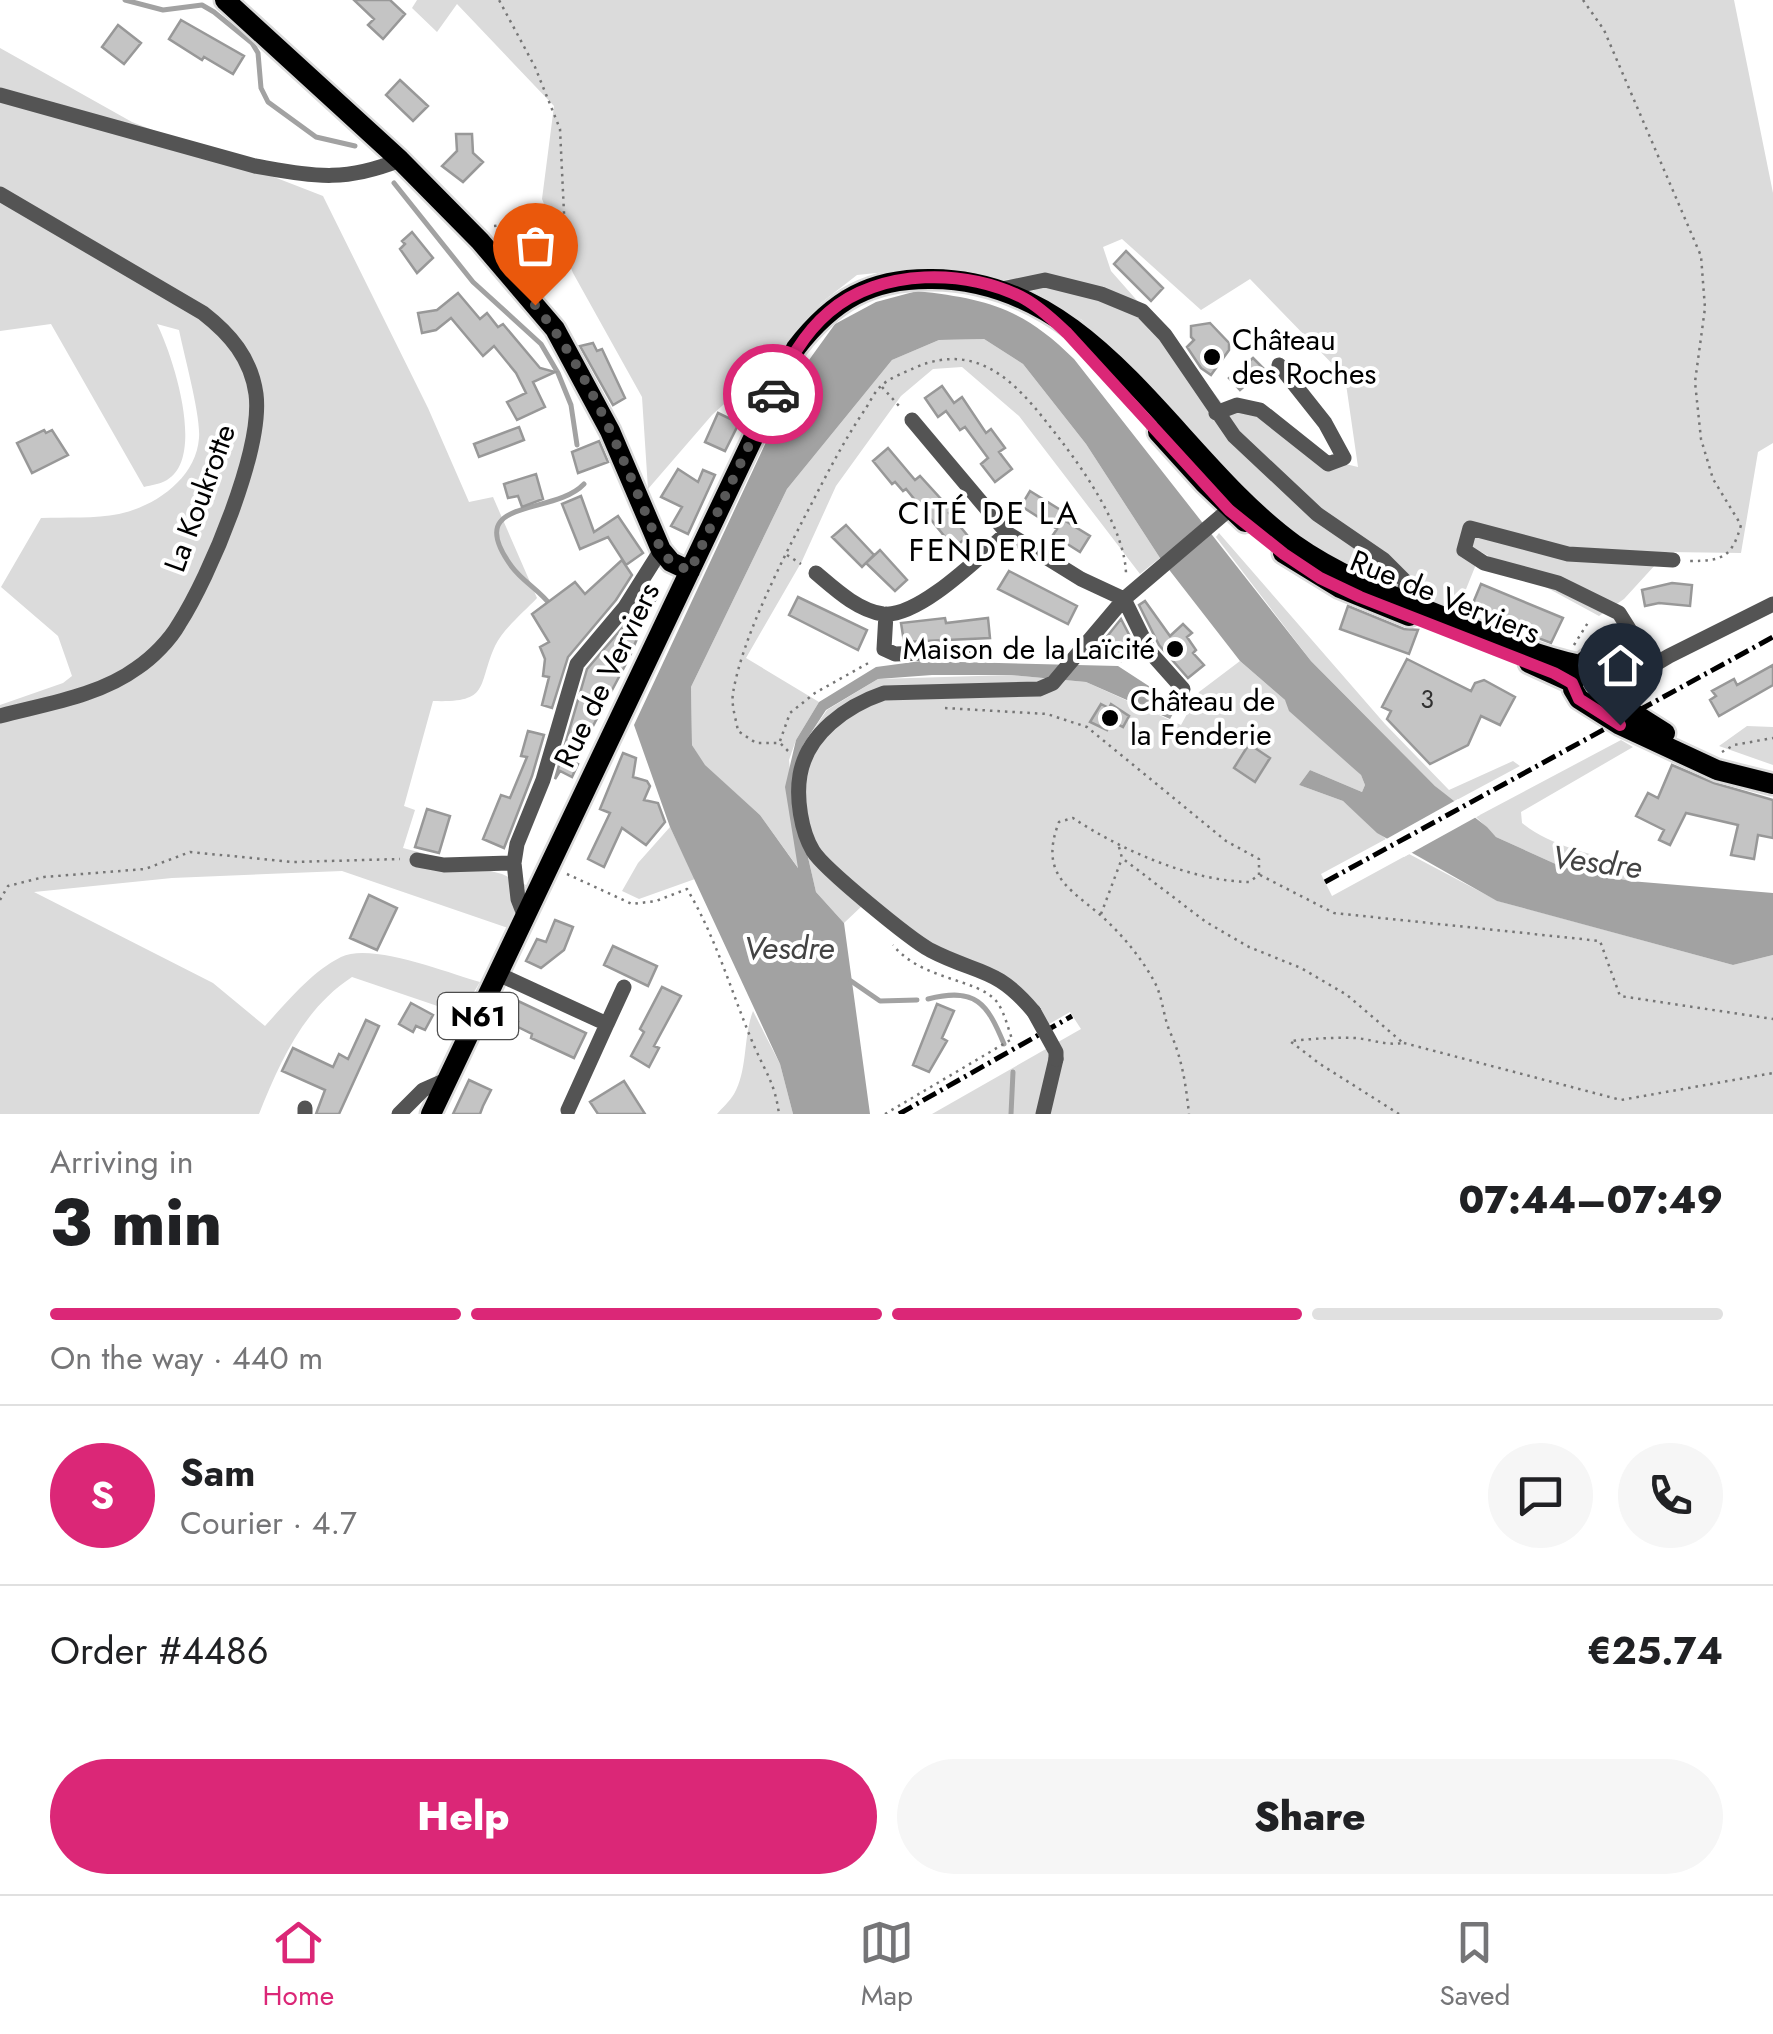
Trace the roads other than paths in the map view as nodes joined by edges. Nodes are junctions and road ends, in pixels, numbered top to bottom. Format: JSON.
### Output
{"nodes":[{"id":1,"x":224,"y":0,"type":"edge"},
{"id":2,"x":0,"y":94,"type":"edge"},
{"id":3,"x":400,"y":160,"type":"junction"},
{"id":4,"x":0,"y":194,"type":"edge"},
{"id":5,"x":1002,"y":289,"type":"junction"},
{"id":6,"x":1279,"y":365,"type":"dead end"},
{"id":7,"x":1216,"y":413,"type":"junction"},
{"id":8,"x":912,"y":420,"type":"road end"},
{"id":9,"x":1234,"y":505,"type":"junction"},
{"id":10,"x":1007,"y":534,"type":"junction"},
{"id":11,"x":661,"y":550,"type":"junction"},
{"id":12,"x":1673,"y":560,"type":"road end"},
{"id":13,"x":690,"y":571,"type":"junction"},
{"id":14,"x":816,"y":573,"type":"road end"},
{"id":15,"x":1124,"y":598,"type":"junction"},
{"id":16,"x":1404,"y":600,"type":"junction"},
{"id":17,"x":1773,"y":604,"type":"edge"},
{"id":18,"x":886,"y":614,"type":"junction"},
{"id":19,"x":1696,"y":644,"type":"junction"},
{"id":20,"x":979,"y":651,"type":"dead end"},
{"id":21,"x":1646,"y":656,"type":"junction"},
{"id":22,"x":1603,"y":658,"type":"junction"},
{"id":23,"x":1576,"y":674,"type":"junction"},
{"id":24,"x":1620,"y":688,"type":"junction"},
{"id":25,"x":1183,"y":689,"type":"dead end"},
{"id":26,"x":1595,"y":706,"type":"junction"},
{"id":27,"x":0,"y":716,"type":"edge"},
{"id":28,"x":1773,"y":771,"type":"edge"},
{"id":29,"x":1773,"y":784,"type":"edge"},
{"id":30,"x":417,"y":860,"type":"road end"},
{"id":31,"x":514,"y":863,"type":"junction"},
{"id":32,"x":867,"y":900,"type":"junction"},
{"id":33,"x":526,"y":917,"type":"junction"},
{"id":34,"x":869,"y":918,"type":"road end"},
{"id":35,"x":498,"y":974,"type":"junction"},
{"id":36,"x":624,"y":987,"type":"dead end"},
{"id":37,"x":607,"y":1024,"type":"junction"},
{"id":38,"x":448,"y":1079,"type":"junction"},
{"id":39,"x":568,"y":1110,"type":"dead end"},
{"id":40,"x":399,"y":1114,"type":"edge"},
{"id":41,"x":431,"y":1114,"type":"edge"},
{"id":42,"x":1043,"y":1114,"type":"edge"}],
"edges":[{"from":1,"to":3,"type":"main road"},
{"from":2,"to":3,"type":"street"},
{"from":3,"to":11,"type":"main road"},
{"from":4,"to":27,"type":"street","name":"La Koukrotte"},
{"from":5,"to":7,"type":"street"},
{"from":5,"to":9,"type":"main road","name":"Rue de Verviers","number":"N61"},
{"from":5,"to":13,"type":"main road","name":"Rue de Verviers","number":"N61"},
{"from":6,"to":7,"type":"street"},
{"from":7,"to":16,"type":"street"},
{"from":8,"to":10,"type":"street"},
{"from":9,"to":15,"type":"street"},
{"from":9,"to":16,"type":"main road","name":"Rue de Verviers","number":"N61"},
{"from":9,"to":23,"type":"main road","name":"Rue de Verviers","number":"N61"},
{"from":10,"to":15,"type":"street"},
{"from":10,"to":18,"type":"street"},
{"from":11,"to":13,"type":"main road"},
{"from":11,"to":31,"type":"street"},
{"from":12,"to":21,"type":"street"},
{"from":13,"to":33,"type":"main road","name":"Rue de Verviers","number":"N61"},
{"from":14,"to":18,"type":"street"},
{"from":15,"to":25,"type":"street"},
{"from":15,"to":32,"type":"street"},
{"from":16,"to":23,"type":"main road","name":"Rue de Verviers","number":"N61"},
{"from":17,"to":19,"type":"street"},
{"from":18,"to":20,"type":"street"},
{"from":19,"to":21,"type":"street"},
{"from":19,"to":24,"type":"street"},
{"from":21,"to":22,"type":"street"},
{"from":22,"to":23,"type":"main road"},
{"from":22,"to":24,"type":"main road"},
{"from":23,"to":26,"type":"main road","number":"N61"},
{"from":24,"to":26,"type":"main road"},
{"from":24,"to":28,"type":"main road"},
{"from":26,"to":29,"type":"main road","number":"N61"},
{"from":30,"to":31,"type":"street"},
{"from":31,"to":33,"type":"street"},
{"from":32,"to":34,"type":"street"},
{"from":32,"to":42,"type":"street","bridge":true},
{"from":33,"to":35,"type":"main road","name":"Rue de Verviers","number":"N61"},
{"from":35,"to":37,"type":"street"},
{"from":35,"to":38,"type":"main road","name":"Rue de Verviers","number":"N61"},
{"from":36,"to":37,"type":"street"},
{"from":37,"to":39,"type":"street"},
{"from":38,"to":40,"type":"street"},
{"from":38,"to":41,"type":"main road","name":"Rue de Verviers","number":"N61"}]}
